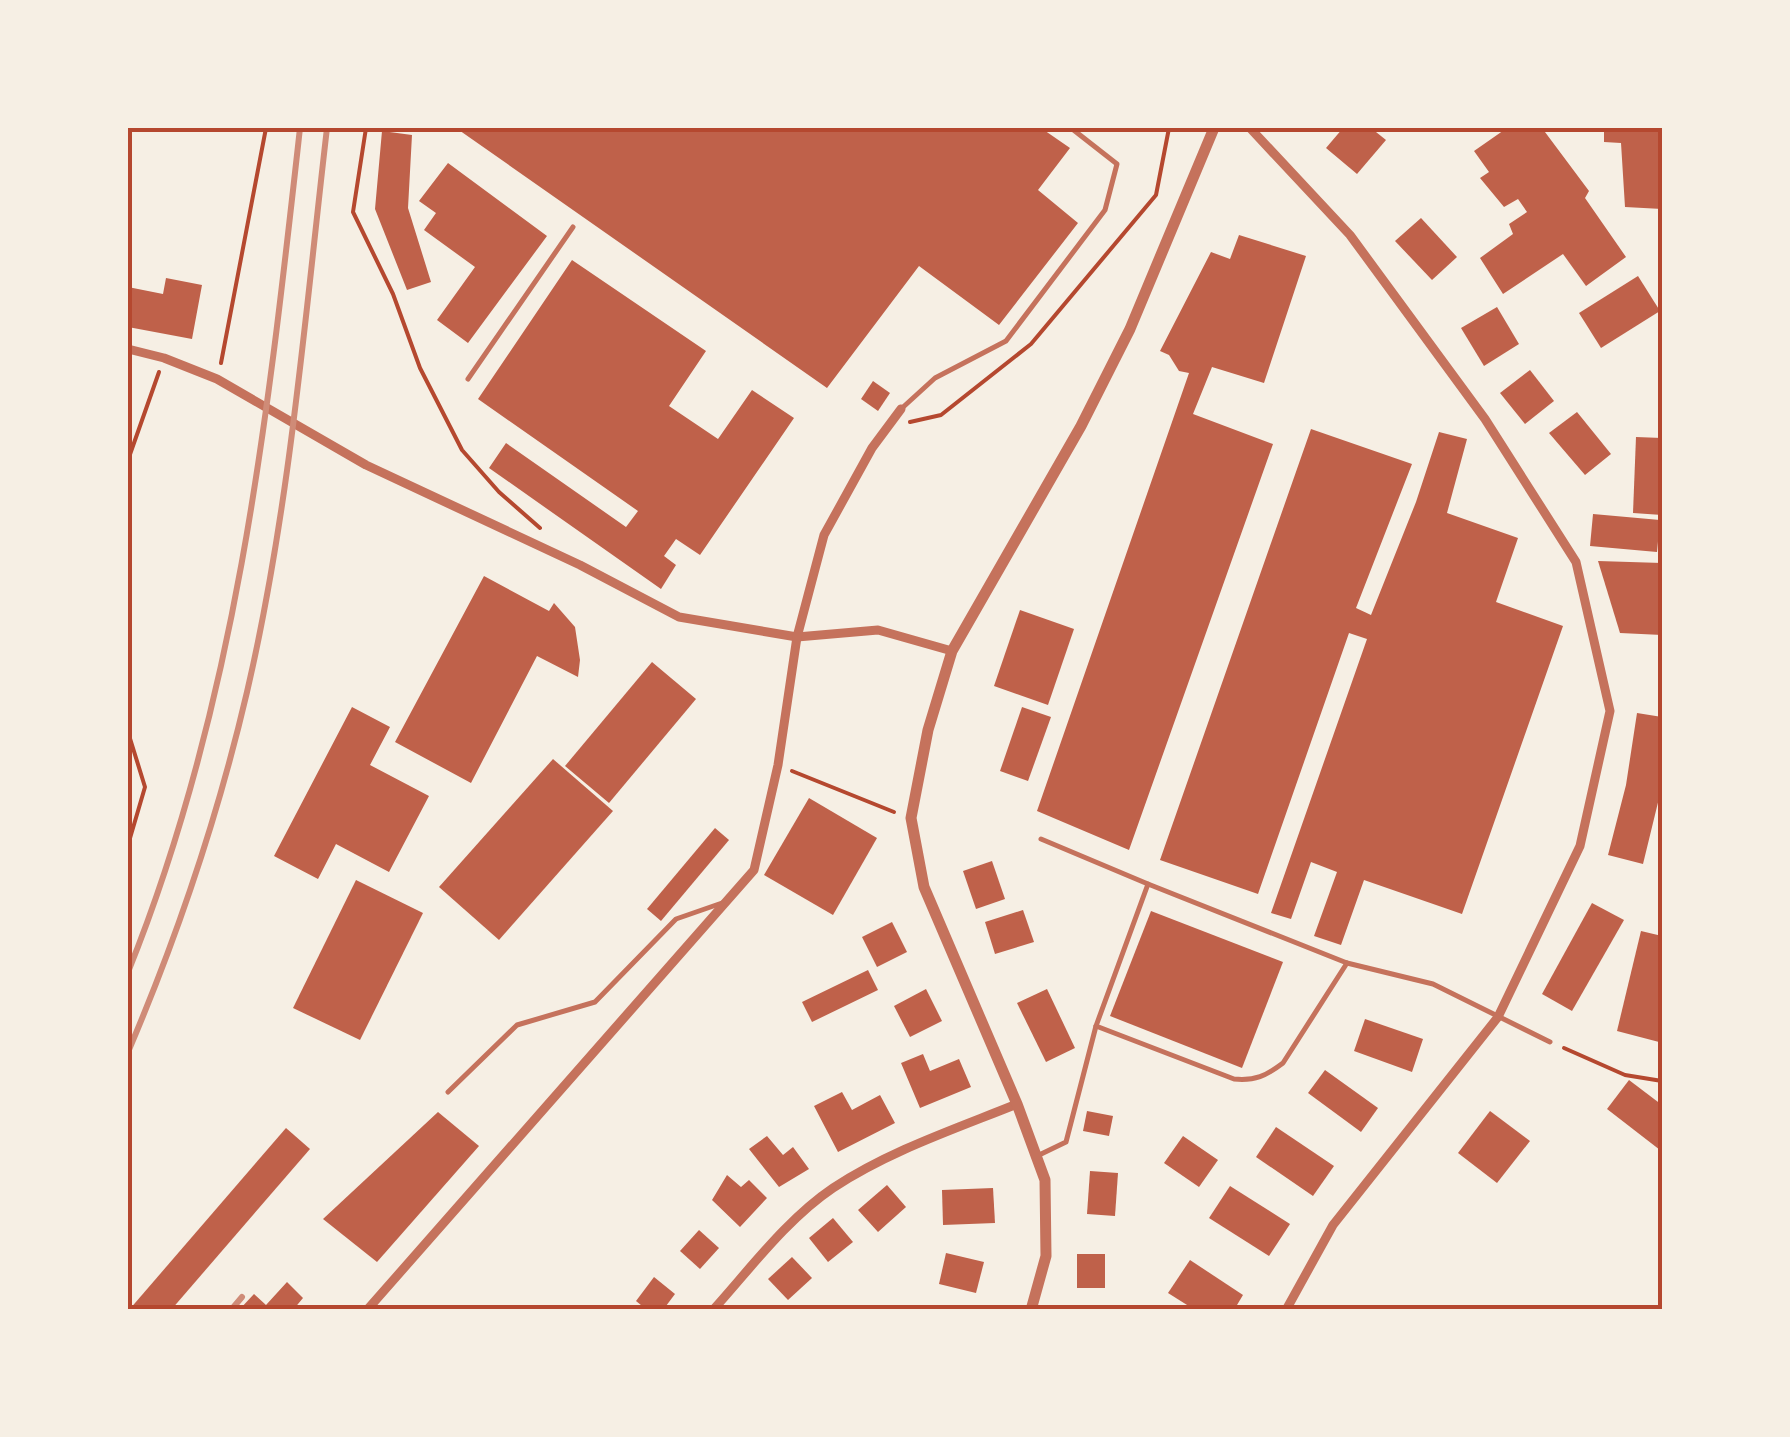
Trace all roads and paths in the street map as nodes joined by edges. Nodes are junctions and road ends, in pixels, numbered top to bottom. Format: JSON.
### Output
{"nodes":[{"id":1,"x":266,"y":128,"type":"edge"},
{"id":2,"x":366,"y":128,"type":"edge"},
{"id":3,"x":1070,"y":128,"type":"edge"},
{"id":4,"x":1214,"y":128,"type":"edge"},
{"id":5,"x":1250,"y":128,"type":"edge"},
{"id":6,"x":573,"y":226,"type":"dead end"},
{"id":7,"x":128,"y":349,"type":"edge"},
{"id":8,"x":164,"y":358,"type":"junction"},
{"id":9,"x":468,"y":379,"type":"dead end"},
{"id":10,"x":217,"y":380,"type":"junction"},
{"id":11,"x":901,"y":409,"type":"joint"},
{"id":12,"x":128,"y":460,"type":"edge"},
{"id":13,"x":553,"y":538,"type":"dead end"},
{"id":14,"x":797,"y":637,"type":"junction"},
{"id":15,"x":952,"y":651,"type":"junction"},
{"id":16,"x":128,"y":732,"type":"edge"},
{"id":17,"x":778,"y":765,"type":"junction"},
{"id":18,"x":910,"y":818,"type":"junction"},
{"id":19,"x":1041,"y":839,"type":"dead end"},
{"id":20,"x":128,"y":845,"type":"edge"},
{"id":21,"x":1148,"y":884,"type":"junction"},
{"id":22,"x":726,"y":902,"type":"junction"},
{"id":23,"x":1347,"y":963,"type":"junction"},
{"id":24,"x":1498,"y":1017,"type":"junction"},
{"id":25,"x":1096,"y":1026,"type":"junction"},
{"id":26,"x":1550,"y":1042,"type":"joint"},
{"id":27,"x":1662,"y":1081,"type":"edge"},
{"id":28,"x":448,"y":1092,"type":"dead end"},
{"id":29,"x":1016,"y":1104,"type":"junction"},
{"id":30,"x":1036,"y":1156,"type":"junction"},
{"id":31,"x":367,"y":1310,"type":"edge"},
{"id":32,"x":713,"y":1310,"type":"edge"},
{"id":33,"x":1031,"y":1310,"type":"edge"},
{"id":34,"x":1286,"y":1310,"type":"edge"}],
"edges":[{"from":1,"to":10,"type":"path"},
{"from":2,"to":13,"type":"path"},
{"from":3,"to":11,"type":"lane"},
{"from":4,"to":15,"type":"street"},
{"from":5,"to":24,"type":"street"},
{"from":6,"to":9,"type":"lane"},
{"from":7,"to":8,"type":"street"},
{"from":8,"to":10,"type":"street"},
{"from":8,"to":12,"type":"path"},
{"from":10,"to":14,"type":"street"},
{"from":11,"to":14,"type":"street"},
{"from":14,"to":15,"type":"street"},
{"from":14,"to":17,"type":"street"},
{"from":15,"to":18,"type":"street"},
{"from":16,"to":20,"type":"path"},
{"from":17,"to":18,"type":"path"},
{"from":17,"to":22,"type":"street"},
{"from":18,"to":29,"type":"street"},
{"from":19,"to":21,"type":"lane"},
{"from":21,"to":23,"type":"lane"},
{"from":21,"to":25,"type":"lane"},
{"from":22,"to":28,"type":"lane"},
{"from":22,"to":31,"type":"street"},
{"from":23,"to":24,"type":"lane"},
{"from":23,"to":25,"type":"lane"},
{"from":24,"to":26,"type":"lane"},
{"from":24,"to":34,"type":"street"},
{"from":25,"to":30,"type":"lane"},
{"from":26,"to":27,"type":"path"},
{"from":29,"to":30,"type":"street"},
{"from":29,"to":32,"type":"street"},
{"from":30,"to":33,"type":"street"}]}
